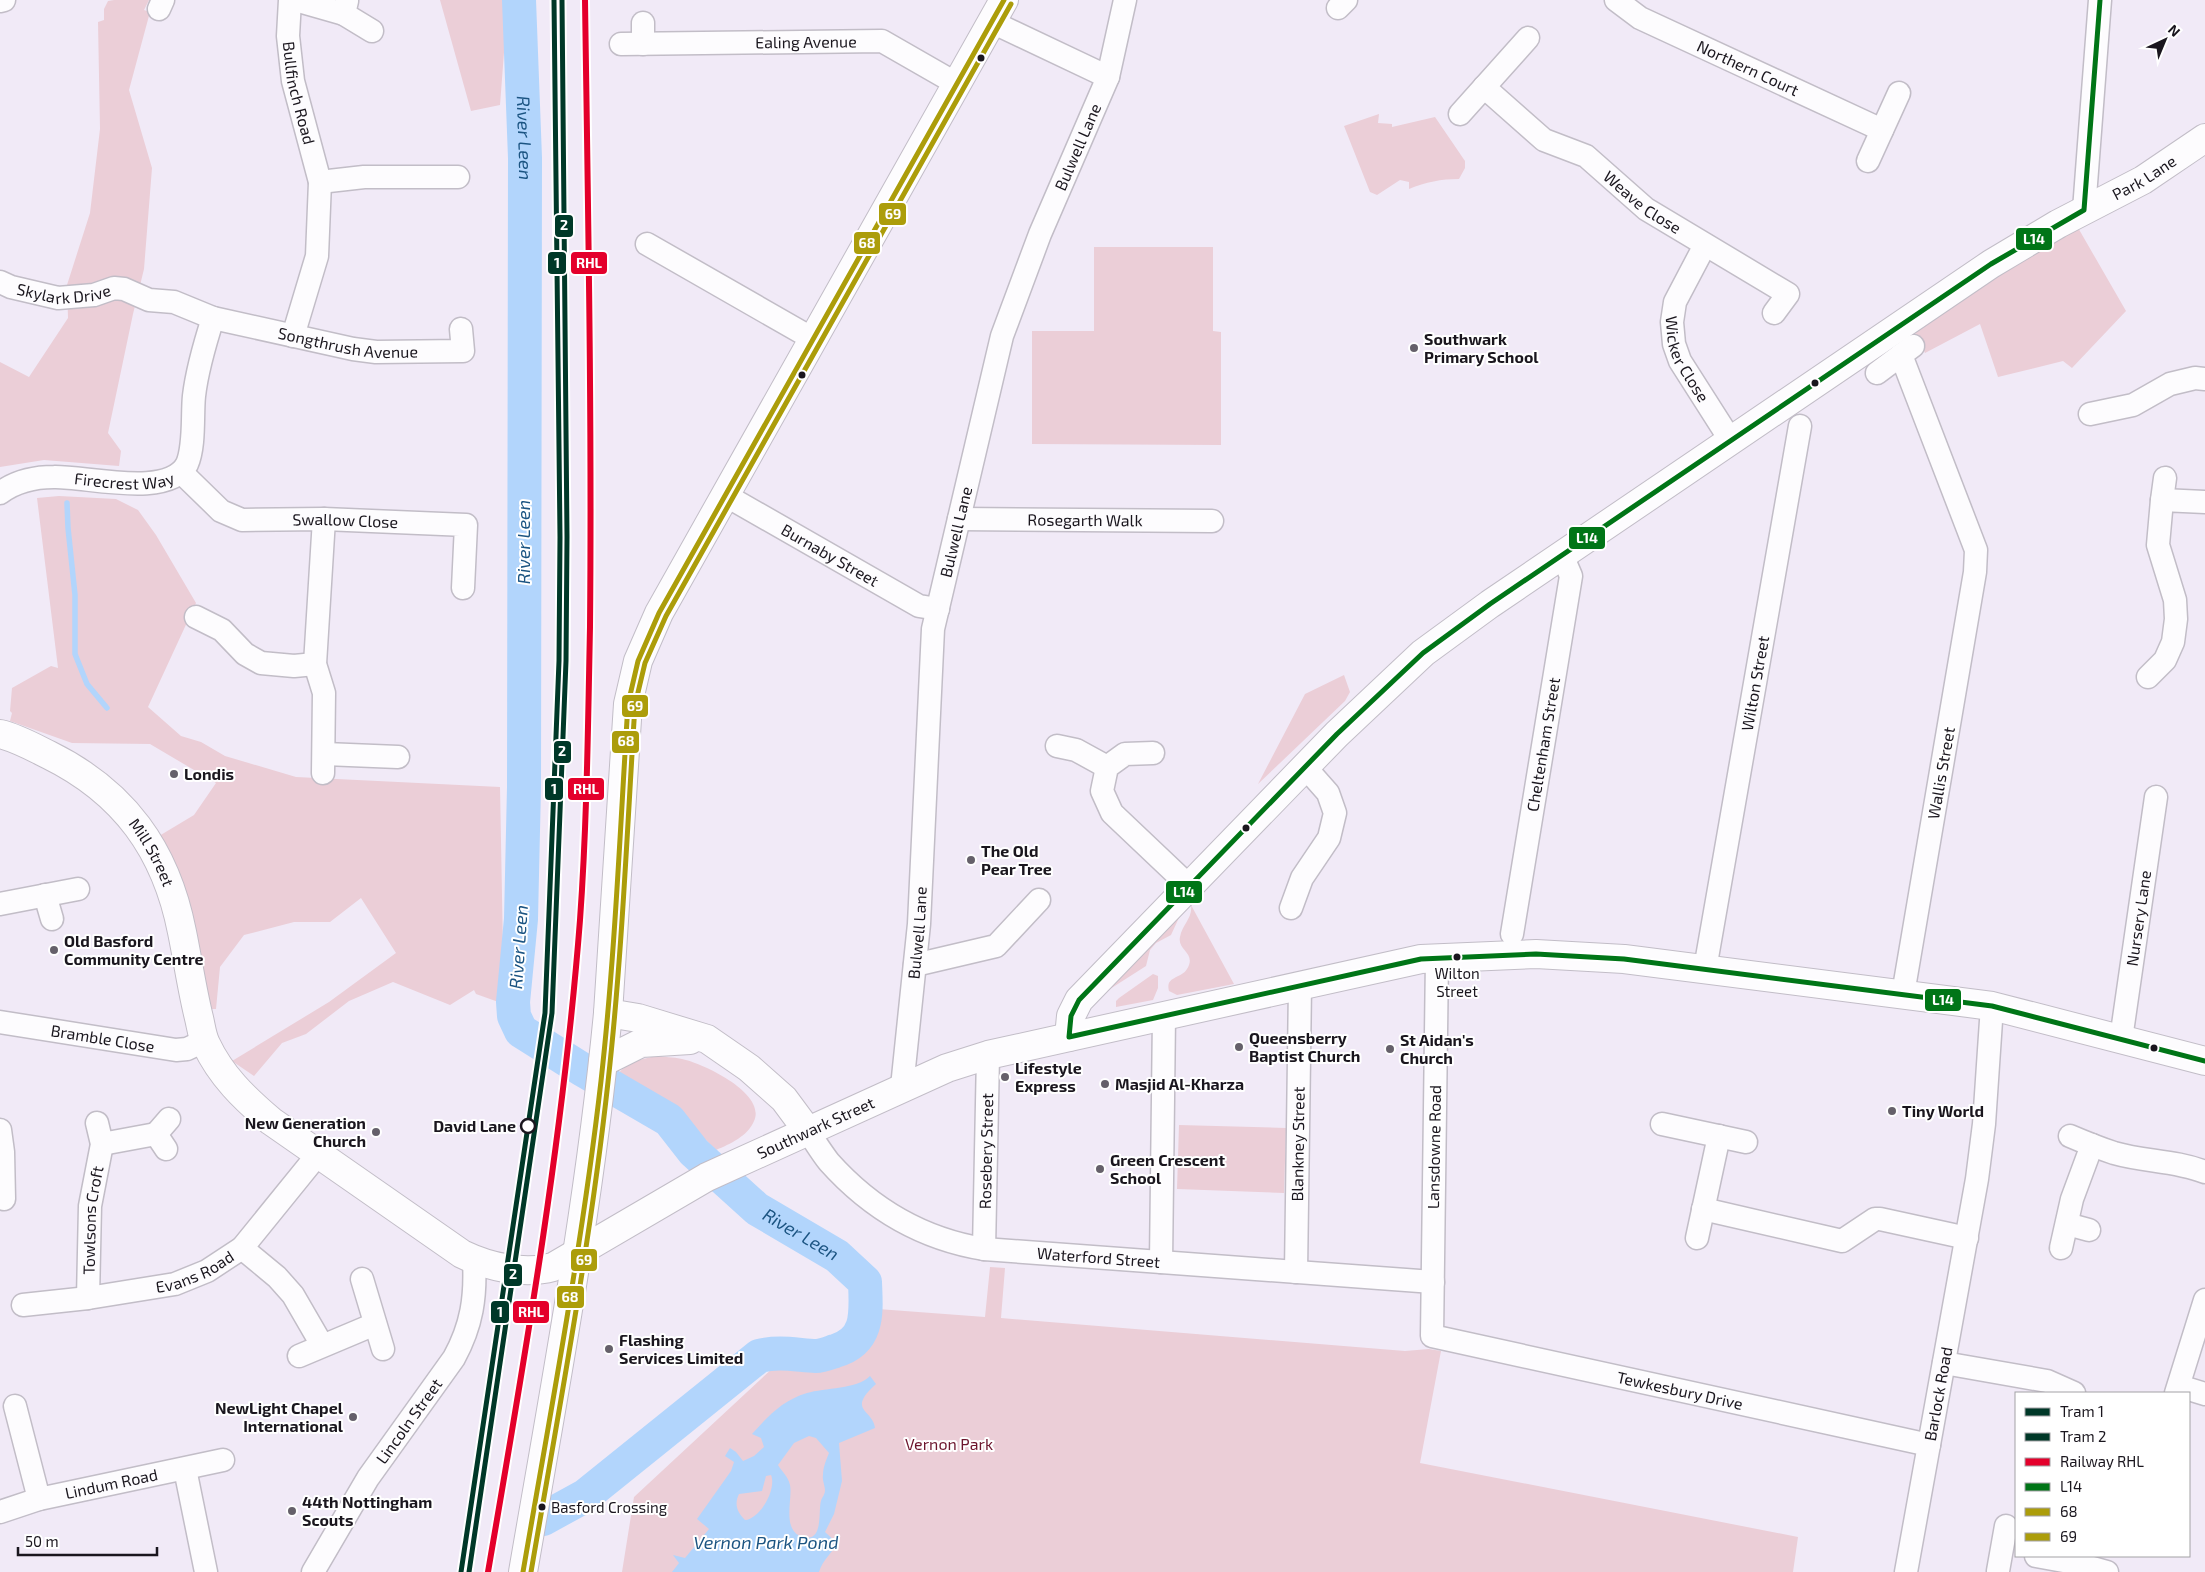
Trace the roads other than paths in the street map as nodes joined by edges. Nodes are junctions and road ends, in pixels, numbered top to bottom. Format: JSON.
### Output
{"nodes":[{"id":1,"x":0,"y":0,"type":"edge"},
{"id":2,"x":4,"y":0,"type":"edge"},
{"id":3,"x":290,"y":0,"type":"edge"},
{"id":4,"x":295,"y":0,"type":"edge"},
{"id":5,"x":1125,"y":0,"type":"edge"},
{"id":6,"x":1616,"y":0,"type":"edge"},
{"id":7,"x":2100,"y":0,"type":"edge"},
{"id":8,"x":346,"y":7,"type":"edge"},
{"id":9,"x":998,"y":11,"type":"edge"},
{"id":10,"x":372,"y":31,"type":"dead end"},
{"id":11,"x":636,"y":37,"type":"dead end"},
{"id":12,"x":1528,"y":38,"type":"dead end"},
{"id":13,"x":1108,"y":77,"type":"junction"},
{"id":14,"x":957,"y":84,"type":"junction"},
{"id":15,"x":1484,"y":87,"type":"junction"},
{"id":16,"x":1899,"y":93,"type":"dead end"},
{"id":17,"x":1460,"y":114,"type":"dead end"},
{"id":18,"x":1882,"y":130,"type":"junction"},
{"id":19,"x":2205,"y":138,"type":"edge"},
{"id":20,"x":1868,"y":161,"type":"dead end"},
{"id":21,"x":458,"y":177,"type":"dead end"},
{"id":22,"x":320,"y":182,"type":"junction"},
{"id":23,"x":2084,"y":210,"type":"junction"},
{"id":24,"x":647,"y":244,"type":"dead end"},
{"id":25,"x":1705,"y":245,"type":"junction"},
{"id":26,"x":0,"y":282,"type":"edge"},
{"id":27,"x":1774,"y":313,"type":"dead end"},
{"id":28,"x":213,"y":318,"type":"junction"},
{"id":29,"x":461,"y":329,"type":"dead end"},
{"id":30,"x":293,"y":336,"type":"junction"},
{"id":31,"x":813,"y":339,"type":"junction"},
{"id":32,"x":1877,"y":373,"type":"dead end"},
{"id":33,"x":2205,"y":379,"type":"edge"},
{"id":34,"x":2090,"y":414,"type":"dead end"},
{"id":35,"x":1800,"y":426,"type":"dead end"},
{"id":36,"x":1731,"y":440,"type":"junction"},
{"id":37,"x":181,"y":472,"type":"junction"},
{"id":38,"x":2165,"y":478,"type":"dead end"},
{"id":39,"x":0,"y":493,"type":"edge"},
{"id":40,"x":725,"y":496,"type":"junction"},
{"id":41,"x":2162,"y":500,"type":"junction"},
{"id":42,"x":2205,"y":502,"type":"edge"},
{"id":43,"x":324,"y":519,"type":"junction"},
{"id":44,"x":959,"y":519,"type":"junction"},
{"id":45,"x":1212,"y":522,"type":"dead end"},
{"id":46,"x":1562,"y":555,"type":"junction"},
{"id":47,"x":463,"y":588,"type":"dead end"},
{"id":48,"x":938,"y":609,"type":"junction"},
{"id":49,"x":196,"y":618,"type":"dead end"},
{"id":50,"x":315,"y":664,"type":"junction"},
{"id":51,"x":2148,"y":677,"type":"dead end"},
{"id":52,"x":0,"y":734,"type":"edge"},
{"id":53,"x":1057,"y":746,"type":"dead end"},
{"id":54,"x":1153,"y":753,"type":"dead end"},
{"id":55,"x":398,"y":757,"type":"dead end"},
{"id":56,"x":1106,"y":767,"type":"junction"},
{"id":57,"x":1304,"y":767,"type":"junction"},
{"id":58,"x":2156,"y":797,"type":"dead end"},
{"id":59,"x":1189,"y":886,"type":"junction"},
{"id":60,"x":78,"y":889,"type":"dead end"},
{"id":61,"x":45,"y":895,"type":"junction"},
{"id":62,"x":1039,"y":900,"type":"dead end"},
{"id":63,"x":0,"y":904,"type":"edge"},
{"id":64,"x":1291,"y":908,"type":"dead end"},
{"id":65,"x":52,"y":919,"type":"dead end"},
{"id":66,"x":1512,"y":934,"type":"dead end"},
{"id":67,"x":1437,"y":958,"type":"junction"},
{"id":68,"x":915,"y":965,"type":"junction"},
{"id":69,"x":1705,"y":969,"type":"junction"},
{"id":70,"x":1300,"y":986,"type":"junction"},
{"id":71,"x":1903,"y":994,"type":"junction"},
{"id":72,"x":1992,"y":1006,"type":"junction"},
{"id":73,"x":608,"y":1013,"type":"junction"},
{"id":74,"x":1164,"y":1016,"type":"junction"},
{"id":75,"x":0,"y":1022,"type":"edge"},
{"id":76,"x":1068,"y":1037,"type":"junction"},
{"id":77,"x":707,"y":1039,"type":"junction"},
{"id":78,"x":2121,"y":1039,"type":"junction"},
{"id":79,"x":204,"y":1041,"type":"junction"},
{"id":80,"x":988,"y":1055,"type":"junction"},
{"id":81,"x":2205,"y":1060,"type":"edge"},
{"id":82,"x":603,"y":1062,"type":"junction"},
{"id":83,"x":902,"y":1087,"type":"junction"},
{"id":84,"x":1662,"y":1124,"type":"dead end"},
{"id":85,"x":0,"y":1130,"type":"edge"},
{"id":86,"x":807,"y":1130,"type":"junction"},
{"id":87,"x":164,"y":1134,"type":"dead end"},
{"id":88,"x":1719,"y":1136,"type":"junction"},
{"id":89,"x":2070,"y":1136,"type":"dead end"},
{"id":90,"x":1746,"y":1142,"type":"dead end"},
{"id":91,"x":2092,"y":1144,"type":"junction"},
{"id":92,"x":319,"y":1153,"type":"junction"},
{"id":93,"x":2,"y":1171,"type":"edge"},
{"id":94,"x":2205,"y":1172,"type":"edge"},
{"id":95,"x":4,"y":1199,"type":"dead end"},
{"id":96,"x":1703,"y":1209,"type":"junction"},
{"id":97,"x":2067,"y":1224,"type":"junction"},
{"id":98,"x":2089,"y":1230,"type":"dead end"},
{"id":99,"x":1697,"y":1238,"type":"dead end"},
{"id":100,"x":1967,"y":1238,"type":"junction"},
{"id":101,"x":242,"y":1248,"type":"junction"},
{"id":102,"x":2062,"y":1248,"type":"dead end"},
{"id":103,"x":984,"y":1249,"type":"junction"},
{"id":104,"x":578,"y":1253,"type":"junction"},
{"id":105,"x":474,"y":1260,"type":"junction"},
{"id":106,"x":1161,"y":1262,"type":"junction"},
{"id":107,"x":1296,"y":1272,"type":"junction"},
{"id":108,"x":362,"y":1279,"type":"dead end"},
{"id":109,"x":1433,"y":1282,"type":"junction"},
{"id":110,"x":88,"y":1298,"type":"junction"},
{"id":111,"x":2205,"y":1300,"type":"edge"},
{"id":112,"x":23,"y":1305,"type":"dead end"},
{"id":113,"x":375,"y":1324,"type":"junction"},
{"id":114,"x":1432,"y":1336,"type":"joint"},
{"id":115,"x":322,"y":1345,"type":"junction"},
{"id":116,"x":383,"y":1349,"type":"dead end"},
{"id":117,"x":299,"y":1356,"type":"dead end"},
{"id":118,"x":1944,"y":1363,"type":"junction"},
{"id":119,"x":2178,"y":1390,"type":"edge"},
{"id":120,"x":2072,"y":1392,"type":"edge"},
{"id":121,"x":2205,"y":1394,"type":"edge"},
{"id":122,"x":15,"y":1406,"type":"dead end"},
{"id":123,"x":1929,"y":1445,"type":"junction"},
{"id":124,"x":223,"y":1460,"type":"dead end"},
{"id":125,"x":185,"y":1469,"type":"junction"},
{"id":126,"x":39,"y":1499,"type":"junction"},
{"id":127,"x":0,"y":1512,"type":"edge"},
{"id":128,"x":2006,"y":1526,"type":"dead end"},
{"id":129,"x":2042,"y":1557,"type":"edge"},
{"id":130,"x":2117,"y":1557,"type":"edge"},
{"id":131,"x":2005,"y":1558,"type":"edge"},
{"id":132,"x":206,"y":1572,"type":"edge"},
{"id":133,"x":313,"y":1572,"type":"edge"},
{"id":134,"x":523,"y":1572,"type":"edge"},
{"id":135,"x":1906,"y":1572,"type":"edge"},
{"id":136,"x":2107,"y":1572,"type":"edge"},
{"id":137,"x":2112,"y":1572,"type":"edge"}],
"edges":[{"from":1,"to":2,"type":"street"},
{"from":3,"to":22,"type":"street","name":"Bullfinch Road"},
{"from":4,"to":8,"type":"street"},
{"from":5,"to":13,"type":"street","name":"Bulwell Lane"},
{"from":6,"to":18,"type":"street","name":"Northern Court"},
{"from":7,"to":23,"type":"street"},
{"from":8,"to":10,"type":"street"},
{"from":9,"to":13,"type":"street"},
{"from":9,"to":14,"type":"main road"},
{"from":11,"to":14,"type":"street","name":"Ealing Avenue"},
{"from":12,"to":15,"type":"street"},
{"from":13,"to":44,"type":"street","name":"Bulwell Lane"},
{"from":14,"to":31,"type":"main road"},
{"from":15,"to":17,"type":"street"},
{"from":15,"to":25,"type":"street","name":"Weave Close"},
{"from":16,"to":18,"type":"street"},
{"from":18,"to":20,"type":"street"},
{"from":19,"to":23,"type":"main road","name":"Park Lane"},
{"from":21,"to":22,"type":"street"},
{"from":22,"to":30,"type":"street","name":"Bullfinch Road"},
{"from":23,"to":36,"type":"main road","name":"Park Lane"},
{"from":24,"to":31,"type":"street"},
{"from":25,"to":27,"type":"street","name":"Weave Close"},
{"from":25,"to":36,"type":"street","name":"Wicker Close"},
{"from":26,"to":28,"type":"street","name":"Skylark Drive"},
{"from":28,"to":30,"type":"street","name":"Songthrush Avenue"},
{"from":28,"to":37,"type":"street","name":"Firecrest Way"},
{"from":29,"to":30,"type":"street","name":"Songthrush Avenue"},
{"from":31,"to":40,"type":"main road"},
{"from":32,"to":71,"type":"street","name":"Wallis Street"},
{"from":33,"to":34,"type":"street"},
{"from":35,"to":69,"type":"street","name":"Wilton Street"},
{"from":36,"to":46,"type":"main road","name":"Park Lane"},
{"from":37,"to":39,"type":"street","name":"Firecrest Way"},
{"from":37,"to":43,"type":"street","name":"Swallow Close"},
{"from":38,"to":41,"type":"street"},
{"from":40,"to":48,"type":"street","name":"Burnaby Street"},
{"from":40,"to":73,"type":"main road"},
{"from":41,"to":42,"type":"street"},
{"from":41,"to":51,"type":"street"},
{"from":43,"to":47,"type":"street","name":"Swallow Close"},
{"from":43,"to":50,"type":"street"},
{"from":44,"to":45,"type":"street","name":"Rosegarth Walk"},
{"from":44,"to":48,"type":"street","name":"Bulwell Lane"},
{"from":46,"to":57,"type":"main road","name":"Park Lane"},
{"from":46,"to":66,"type":"street","name":"Cheltenham Street"},
{"from":48,"to":68,"type":"street","name":"Bulwell Lane"},
{"from":49,"to":50,"type":"street"},
{"from":50,"to":55,"type":"street"},
{"from":52,"to":79,"type":"main road","name":"Mill Street"},
{"from":53,"to":56,"type":"street"},
{"from":54,"to":56,"type":"street"},
{"from":56,"to":59,"type":"street"},
{"from":57,"to":59,"type":"main road","name":"Park Lane"},
{"from":57,"to":64,"type":"street"},
{"from":58,"to":78,"type":"street","name":"Nursery Lane"},
{"from":59,"to":76,"type":"main road","name":"Park Lane"},
{"from":60,"to":61,"type":"street"},
{"from":61,"to":63,"type":"street"},
{"from":61,"to":65,"type":"street"},
{"from":62,"to":68,"type":"street"},
{"from":67,"to":69,"type":"main road","name":"Southwark Street"},
{"from":67,"to":70,"type":"main road","name":"Southwark Street"},
{"from":67,"to":109,"type":"street","name":"Lansdowne Road"},
{"from":68,"to":83,"type":"street","name":"Bulwell Lane"},
{"from":69,"to":71,"type":"main road","name":"Southwark Street"},
{"from":70,"to":74,"type":"main road","name":"Southwark Street"},
{"from":70,"to":107,"type":"street","name":"Blankney Street"},
{"from":71,"to":72,"type":"main road","name":"Southwark Street"},
{"from":72,"to":78,"type":"main road","name":"Southwark Street"},
{"from":72,"to":100,"type":"street","name":"Barlock Road"},
{"from":73,"to":77,"type":"main road"},
{"from":73,"to":82,"type":"main road"},
{"from":74,"to":76,"type":"main road","name":"Southwark Street"},
{"from":74,"to":106,"type":"street"},
{"from":75,"to":79,"type":"street","name":"Bramble Close"},
{"from":76,"to":80,"type":"main road","name":"Southwark Street"},
{"from":77,"to":82,"type":"main road"},
{"from":77,"to":86,"type":"main road"},
{"from":78,"to":81,"type":"main road","name":"Southwark Street"},
{"from":79,"to":92,"type":"main road"},
{"from":80,"to":83,"type":"main road","name":"Southwark Street"},
{"from":80,"to":103,"type":"street","name":"Rosebery Street"},
{"from":82,"to":104,"type":"main road"},
{"from":83,"to":86,"type":"main road","name":"Southwark Street"},
{"from":84,"to":88,"type":"street"},
{"from":85,"to":93,"type":"street"},
{"from":86,"to":103,"type":"street","name":"Waterford Street"},
{"from":86,"to":104,"type":"main road","name":"Southwark Street"},
{"from":87,"to":110,"type":"street","name":"Towlsons Croft"},
{"from":88,"to":90,"type":"street"},
{"from":88,"to":96,"type":"street"},
{"from":89,"to":91,"type":"street"},
{"from":91,"to":94,"type":"street"},
{"from":91,"to":97,"type":"street"},
{"from":92,"to":101,"type":"street","name":"Evans Road"},
{"from":92,"to":105,"type":"main road"},
{"from":93,"to":95,"type":"street"},
{"from":96,"to":99,"type":"street"},
{"from":96,"to":100,"type":"street"},
{"from":97,"to":98,"type":"street"},
{"from":97,"to":102,"type":"street"},
{"from":100,"to":118,"type":"street","name":"Barlock Road"},
{"from":101,"to":110,"type":"street","name":"Evans Road"},
{"from":101,"to":115,"type":"street"},
{"from":103,"to":106,"type":"street","name":"Waterford Street"},
{"from":104,"to":105,"type":"main road"},
{"from":104,"to":134,"type":"main road"},
{"from":105,"to":133,"type":"street","name":"Lincoln Street"},
{"from":106,"to":107,"type":"street","name":"Waterford Street"},
{"from":107,"to":109,"type":"street","name":"Waterford Street"},
{"from":108,"to":113,"type":"street"},
{"from":109,"to":114,"type":"street","name":"Lansdowne Road"},
{"from":110,"to":112,"type":"street","name":"Evans Road"},
{"from":111,"to":119,"type":"street"},
{"from":113,"to":115,"type":"street"},
{"from":113,"to":116,"type":"street"},
{"from":114,"to":123,"type":"street","name":"Tewkesbury Drive"},
{"from":115,"to":117,"type":"street"},
{"from":118,"to":120,"type":"street"},
{"from":118,"to":123,"type":"street","name":"Barlock Road"},
{"from":119,"to":121,"type":"street"},
{"from":122,"to":126,"type":"street"},
{"from":123,"to":135,"type":"street","name":"Barlock Road"},
{"from":124,"to":125,"type":"street","name":"Lindum Road"},
{"from":125,"to":126,"type":"street","name":"Lindum Road"},
{"from":125,"to":132,"type":"street"},
{"from":126,"to":127,"type":"street","name":"Lindum Road"},
{"from":128,"to":131,"type":"street"},
{"from":129,"to":136,"type":"street"},
{"from":130,"to":137,"type":"street"}]}
